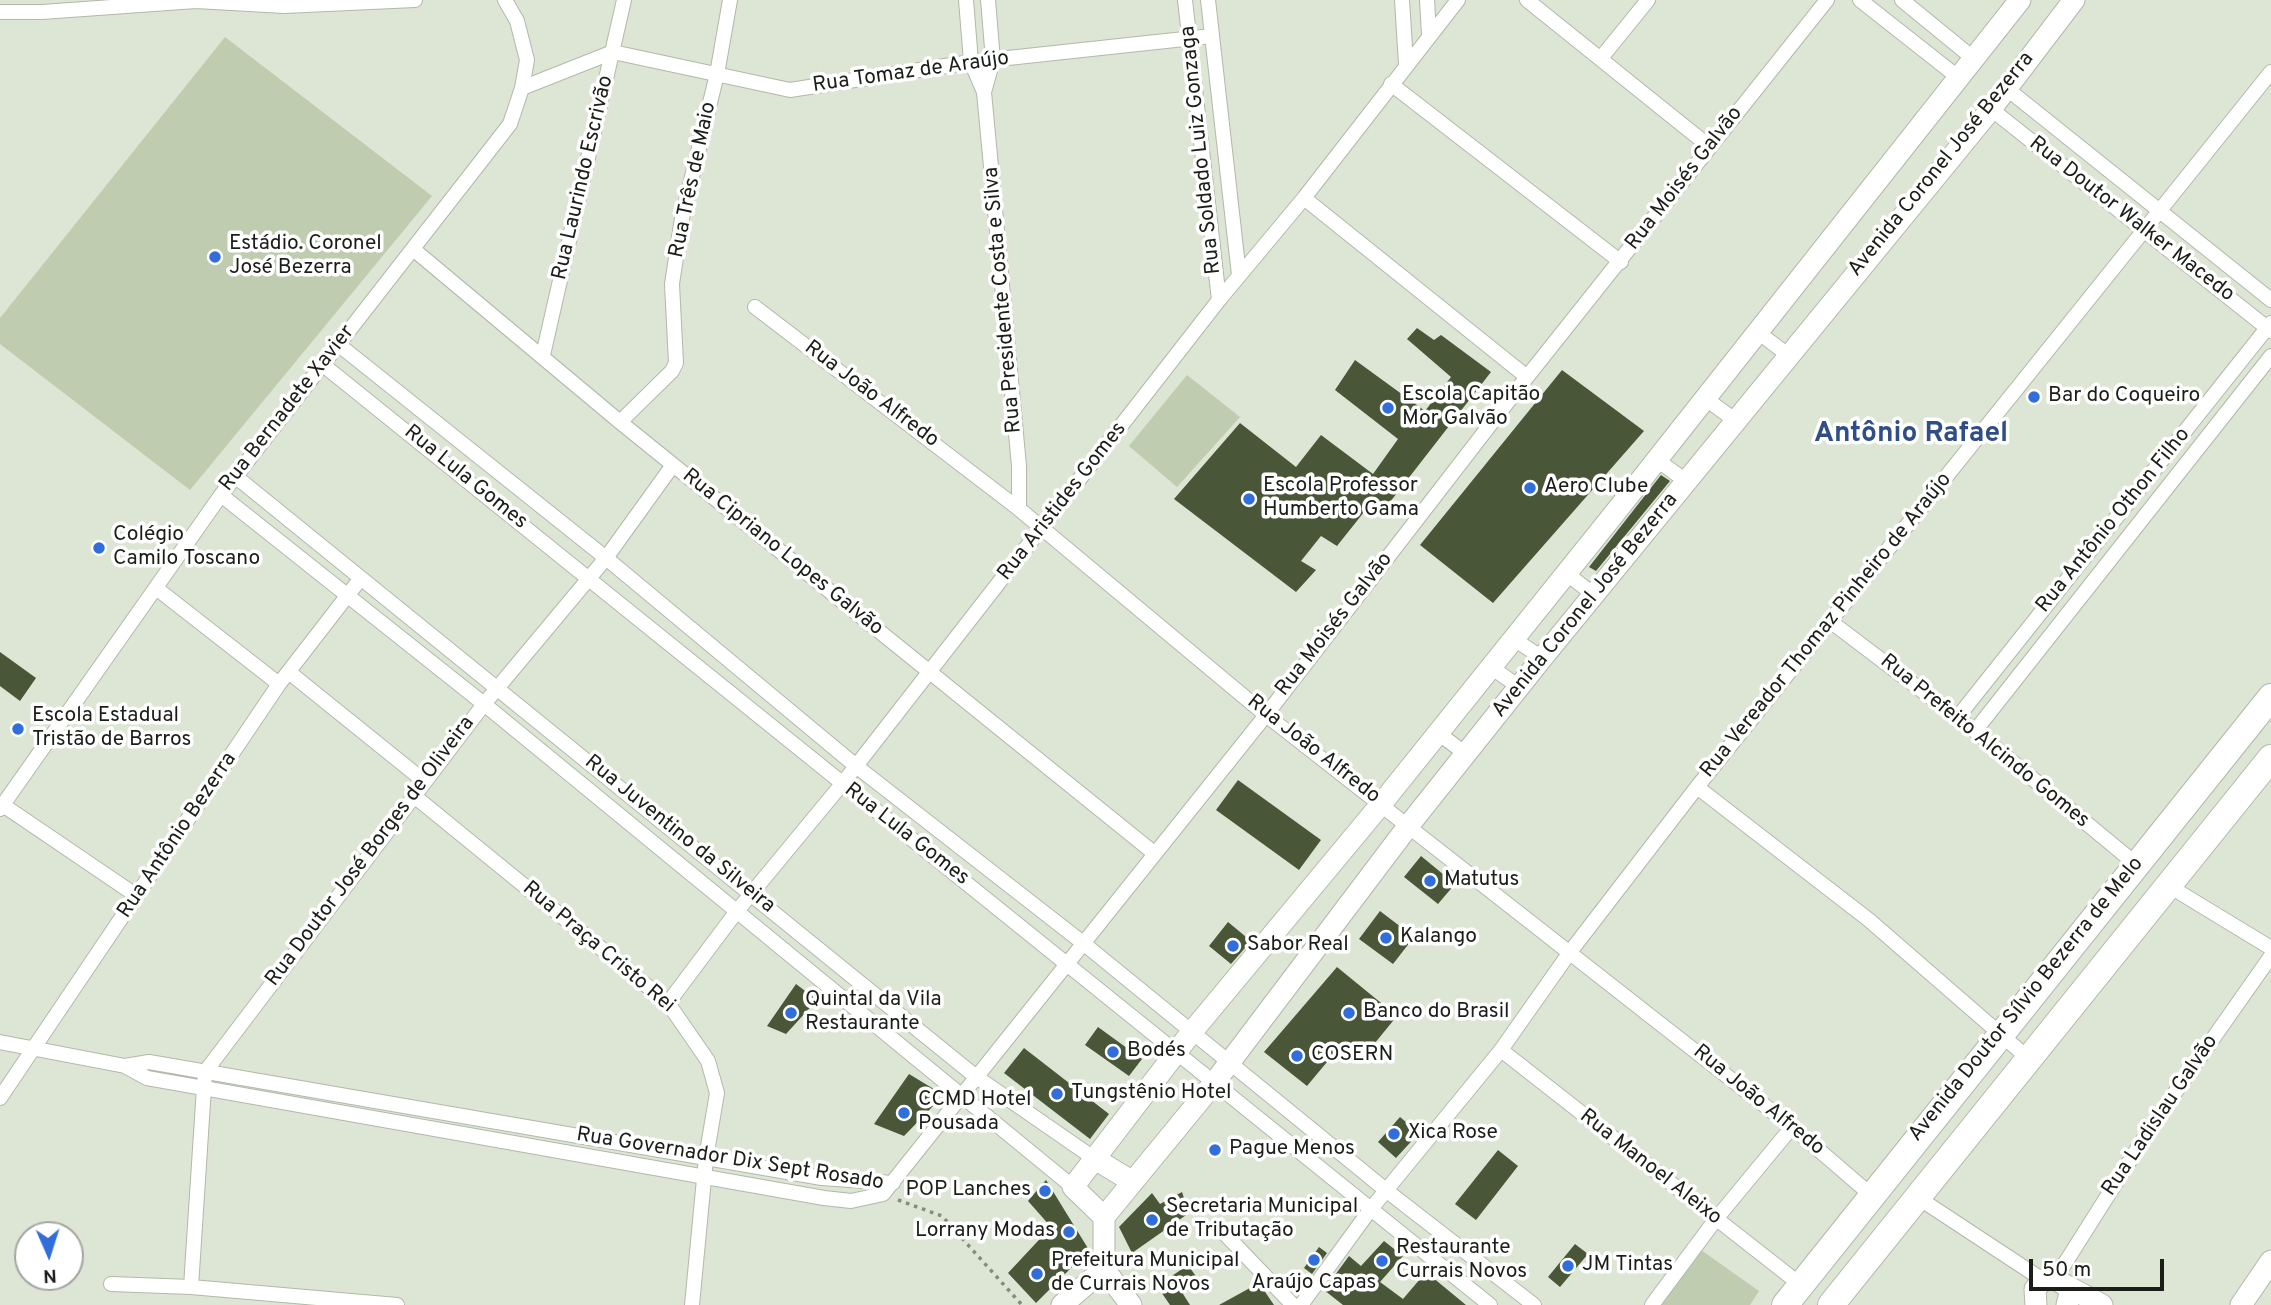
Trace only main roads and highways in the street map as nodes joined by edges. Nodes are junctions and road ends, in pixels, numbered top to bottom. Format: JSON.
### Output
{"nodes":[{"id":1,"x":2271,"y":697,"type":"edge"},
{"id":2,"x":2271,"y":758,"type":"edge"},
{"id":3,"x":1793,"y":1295,"type":"edge"},
{"id":4,"x":1831,"y":1305,"type":"edge"}],
"edges":[{"from":1,"to":3,"type":"highway","name":"Avenida Doutor Sílvio Bezerra de Melo"},
{"from":2,"to":4,"type":"highway","name":"Avenida Doutor Sílvio Bezerra de Melo"}]}
